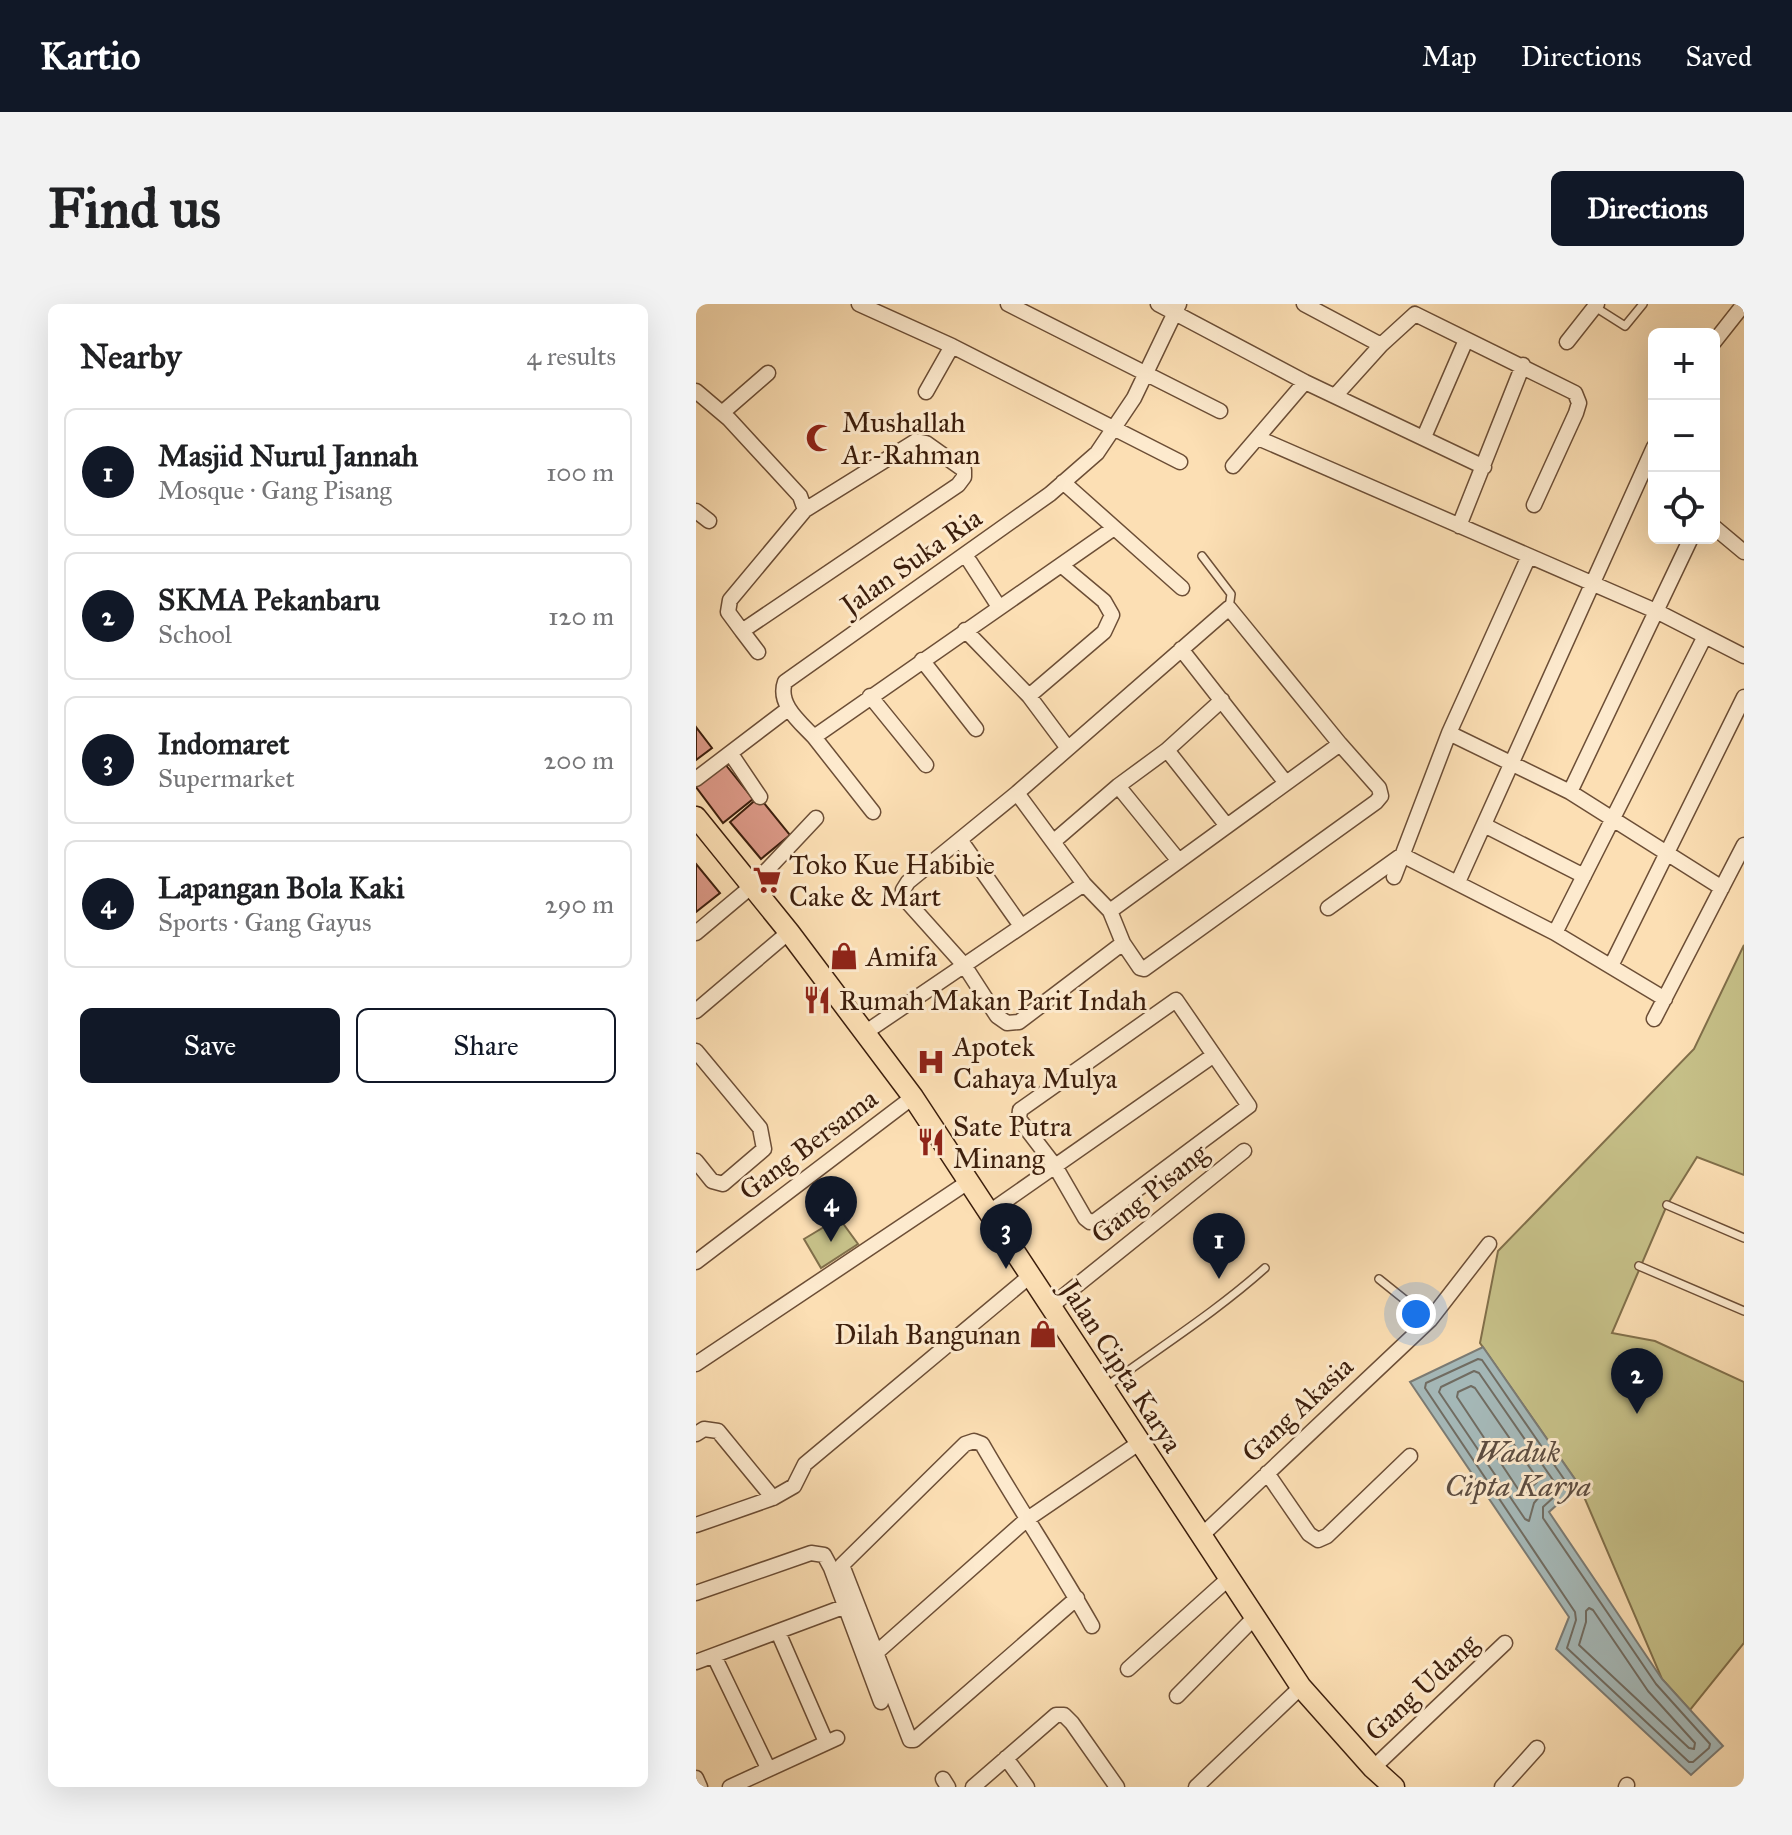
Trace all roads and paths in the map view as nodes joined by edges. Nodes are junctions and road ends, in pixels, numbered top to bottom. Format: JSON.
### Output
{"nodes":[{"id":1,"x":859,"y":304,"type":"edge"},
{"id":2,"x":1008,"y":304,"type":"edge"},
{"id":3,"x":1158,"y":304,"type":"edge"},
{"id":4,"x":1304,"y":304,"type":"edge"},
{"id":5,"x":1643,"y":304,"type":"edge"},
{"id":6,"x":1744,"y":304,"type":"edge"},
{"id":7,"x":1596,"y":305,"type":"edge"},
{"id":8,"x":1176,"y":308,"type":"edge"},
{"id":9,"x":1417,"y":309,"type":"edge"},
{"id":10,"x":1720,"y":334,"type":"edge"},
{"id":11,"x":1466,"y":340,"type":"junction"},
{"id":12,"x":1567,"y":342,"type":"dead end"},
{"id":13,"x":1381,"y":345,"type":"junction"},
{"id":14,"x":952,"y":346,"type":"junction"},
{"id":15,"x":1523,"y":365,"type":"junction"},
{"id":16,"x":1144,"y":372,"type":"junction"},
{"id":17,"x":768,"y":373,"type":"dead end"},
{"id":18,"x":1305,"y":382,"type":"junction"},
{"id":19,"x":696,"y":391,"type":"edge"},
{"id":20,"x":926,"y":392,"type":"dead end"},
{"id":21,"x":1335,"y":396,"type":"junction"},
{"id":22,"x":1220,"y":411,"type":"dead end"},
{"id":23,"x":722,"y":413,"type":"junction"},
{"id":24,"x":1114,"y":428,"type":"junction"},
{"id":25,"x":1424,"y":437,"type":"junction"},
{"id":26,"x":1258,"y":438,"type":"junction"},
{"id":27,"x":1648,"y":460,"type":"edge"},
{"id":28,"x":1180,"y":462,"type":"dead end"},
{"id":29,"x":1233,"y":466,"type":"dead end"},
{"id":30,"x":1484,"y":467,"type":"junction"},
{"id":31,"x":1064,"y":481,"type":"junction"},
{"id":32,"x":1534,"y":505,"type":"dead end"},
{"id":33,"x":805,"y":510,"type":"junction"},
{"id":34,"x":696,"y":511,"type":"edge"},
{"id":35,"x":709,"y":521,"type":"dead end"},
{"id":36,"x":1459,"y":526,"type":"junction"},
{"id":37,"x":1114,"y":528,"type":"junction"},
{"id":38,"x":1720,"y":532,"type":"edge"},
{"id":39,"x":1688,"y":544,"type":"edge"},
{"id":40,"x":1744,"y":552,"type":"edge"},
{"id":41,"x":1202,"y":556,"type":"dead end"},
{"id":42,"x":1529,"y":556,"type":"junction"},
{"id":43,"x":970,"y":562,"type":"dead end"},
{"id":44,"x":1061,"y":565,"type":"junction"},
{"id":45,"x":1591,"y":584,"type":"junction"},
{"id":46,"x":1182,"y":588,"type":"dead end"},
{"id":47,"x":999,"y":607,"type":"junction"},
{"id":48,"x":1229,"y":608,"type":"junction"},
{"id":49,"x":1658,"y":612,"type":"junction"},
{"id":50,"x":965,"y":630,"type":"junction"},
{"id":51,"x":742,"y":631,"type":"junction"},
{"id":52,"x":1705,"y":636,"type":"junction"},
{"id":53,"x":1181,"y":649,"type":"junction"},
{"id":54,"x":758,"y":652,"type":"dead end"},
{"id":55,"x":1744,"y":656,"type":"edge"},
{"id":56,"x":922,"y":660,"type":"junction"},
{"id":57,"x":870,"y":696,"type":"junction"},
{"id":58,"x":1029,"y":696,"type":"junction"},
{"id":59,"x":1744,"y":697,"type":"edge"},
{"id":60,"x":1222,"y":700,"type":"junction"},
{"id":61,"x":788,"y":709,"type":"junction"},
{"id":62,"x":976,"y":729,"type":"dead end"},
{"id":63,"x":1449,"y":733,"type":"junction"},
{"id":64,"x":814,"y":737,"type":"junction"},
{"id":65,"x":1340,"y":744,"type":"junction"},
{"id":66,"x":1067,"y":747,"type":"junction"},
{"id":67,"x":1167,"y":750,"type":"junction"},
{"id":68,"x":731,"y":754,"type":"junction"},
{"id":69,"x":1512,"y":763,"type":"junction"},
{"id":70,"x":926,"y":765,"type":"dead end"},
{"id":71,"x":696,"y":779,"type":"edge"},
{"id":72,"x":1286,"y":783,"type":"junction"},
{"id":73,"x":1118,"y":786,"type":"junction"},
{"id":74,"x":1570,"y":792,"type":"junction"},
{"id":75,"x":1017,"y":793,"type":"junction"},
{"id":76,"x":760,"y":797,"type":"dead end"},
{"id":77,"x":873,"y":812,"type":"dead end"},
{"id":78,"x":696,"y":817,"type":"edge"},
{"id":79,"x":816,"y":818,"type":"dead end"},
{"id":80,"x":1613,"y":819,"type":"junction"},
{"id":81,"x":1484,"y":825,"type":"junction"},
{"id":82,"x":1227,"y":826,"type":"junction"},
{"id":83,"x":961,"y":841,"type":"junction"},
{"id":84,"x":1053,"y":842,"type":"junction"},
{"id":85,"x":1744,"y":845,"type":"edge"},
{"id":86,"x":1667,"y":853,"type":"junction"},
{"id":87,"x":1402,"y":855,"type":"junction"},
{"id":88,"x":1179,"y":861,"type":"junction"},
{"id":89,"x":1584,"y":876,"type":"junction"},
{"id":90,"x":1394,"y":877,"type":"dead end"},
{"id":91,"x":1458,"y":882,"type":"junction"},
{"id":92,"x":1084,"y":884,"type":"junction"},
{"id":93,"x":752,"y":886,"type":"junction"},
{"id":94,"x":1722,"y":888,"type":"junction"},
{"id":95,"x":1328,"y":908,"type":"dead end"},
{"id":96,"x":1110,"y":911,"type":"junction"},
{"id":97,"x":1021,"y":926,"type":"junction"},
{"id":98,"x":789,"y":932,"type":"junction"},
{"id":99,"x":696,"y":933,"type":"edge"},
{"id":100,"x":1555,"y":933,"type":"junction"},
{"id":101,"x":1123,"y":943,"type":"junction"},
{"id":102,"x":964,"y":965,"type":"junction"},
{"id":103,"x":1611,"y":966,"type":"junction"},
{"id":104,"x":1665,"y":999,"type":"junction"},
{"id":105,"x":696,"y":1011,"type":"edge"},
{"id":106,"x":1654,"y":1019,"type":"dead end"},
{"id":107,"x":866,"y":1032,"type":"junction"},
{"id":108,"x":696,"y":1051,"type":"edge"},
{"id":109,"x":1214,"y":1055,"type":"junction"},
{"id":110,"x":913,"y":1097,"type":"junction"},
{"id":111,"x":1244,"y":1151,"type":"dead end"},
{"id":112,"x":696,"y":1161,"type":"edge"},
{"id":113,"x":1055,"y":1166,"type":"junction"},
{"id":114,"x":968,"y":1182,"type":"junction"},
{"id":115,"x":1667,"y":1205,"type":"dead end"},
{"id":116,"x":988,"y":1213,"type":"junction"},
{"id":117,"x":1744,"y":1238,"type":"edge"},
{"id":118,"x":1489,"y":1244,"type":"dead end"},
{"id":119,"x":696,"y":1262,"type":"edge"},
{"id":120,"x":1639,"y":1266,"type":"dead end"},
{"id":121,"x":1265,"y":1268,"type":"dead end"},
{"id":122,"x":1030,"y":1276,"type":"junction"},
{"id":123,"x":1379,"y":1279,"type":"dead end"},
{"id":124,"x":1050,"y":1307,"type":"junction"},
{"id":125,"x":1744,"y":1311,"type":"edge"},
{"id":126,"x":1430,"y":1320,"type":"junction"},
{"id":127,"x":696,"y":1364,"type":"edge"},
{"id":128,"x":1104,"y":1388,"type":"junction"},
{"id":129,"x":696,"y":1434,"type":"edge"},
{"id":130,"x":1139,"y":1443,"type":"junction"},
{"id":131,"x":1410,"y":1456,"type":"dead end"},
{"id":132,"x":1267,"y":1473,"type":"junction"},
{"id":133,"x":773,"y":1498,"type":"junction"},
{"id":134,"x":1026,"y":1520,"type":"junction"},
{"id":135,"x":696,"y":1525,"type":"edge"},
{"id":136,"x":1200,"y":1537,"type":"junction"},
{"id":137,"x":1228,"y":1579,"type":"junction"},
{"id":138,"x":696,"y":1593,"type":"edge"},
{"id":139,"x":1077,"y":1598,"type":"junction"},
{"id":140,"x":846,"y":1606,"type":"junction"},
{"id":141,"x":1254,"y":1618,"type":"junction"},
{"id":142,"x":1092,"y":1626,"type":"dead end"},
{"id":143,"x":778,"y":1632,"type":"junction"},
{"id":144,"x":1505,"y":1643,"type":"dead end"},
{"id":145,"x":876,"y":1653,"type":"junction"},
{"id":146,"x":714,"y":1656,"type":"junction"},
{"id":147,"x":696,"y":1662,"type":"edge"},
{"id":148,"x":1128,"y":1669,"type":"dead end"},
{"id":149,"x":1301,"y":1687,"type":"junction"},
{"id":150,"x":1177,"y":1696,"type":"dead end"},
{"id":151,"x":881,"y":1702,"type":"dead end"},
{"id":152,"x":1537,"y":1748,"type":"dead end"},
{"id":153,"x":1006,"y":1758,"type":"junction"},
{"id":154,"x":768,"y":1768,"type":"junction"},
{"id":155,"x":1373,"y":1768,"type":"junction"},
{"id":156,"x":696,"y":1778,"type":"edge"},
{"id":157,"x":700,"y":1787,"type":"edge"},
{"id":158,"x":730,"y":1787,"type":"edge"},
{"id":159,"x":973,"y":1787,"type":"edge"},
{"id":160,"x":1027,"y":1787,"type":"edge"},
{"id":161,"x":1117,"y":1787,"type":"edge"},
{"id":162,"x":1196,"y":1787,"type":"edge"},
{"id":163,"x":1394,"y":1787,"type":"edge"},
{"id":164,"x":1502,"y":1787,"type":"edge"}],
"edges":[{"from":1,"to":14,"type":"street"},
{"from":2,"to":16,"type":"street"},
{"from":3,"to":8,"type":"street"},
{"from":4,"to":13,"type":"street"},
{"from":5,"to":7,"type":"lane"},
{"from":6,"to":10,"type":"street"},
{"from":7,"to":12,"type":"street"},
{"from":8,"to":16,"type":"street"},
{"from":8,"to":18,"type":"street"},
{"from":9,"to":11,"type":"street"},
{"from":9,"to":13,"type":"street"},
{"from":11,"to":15,"type":"street"},
{"from":11,"to":25,"type":"street"},
{"from":13,"to":21,"type":"street"},
{"from":14,"to":20,"type":"street"},
{"from":14,"to":24,"type":"street"},
{"from":15,"to":30,"type":"street"},
{"from":15,"to":32,"type":"street"},
{"from":16,"to":22,"type":"street"},
{"from":16,"to":24,"type":"street"},
{"from":17,"to":23,"type":"street"},
{"from":18,"to":21,"type":"street"},
{"from":18,"to":26,"type":"street"},
{"from":19,"to":23,"type":"street"},
{"from":21,"to":25,"type":"street"},
{"from":23,"to":33,"type":"street"},
{"from":24,"to":28,"type":"street"},
{"from":24,"to":31,"type":"street","name":"Jalan Suka Ria"},
{"from":25,"to":30,"type":"street"},
{"from":26,"to":29,"type":"street"},
{"from":26,"to":36,"type":"street"},
{"from":27,"to":45,"type":"street"},
{"from":30,"to":36,"type":"street"},
{"from":31,"to":37,"type":"street"},
{"from":31,"to":61,"type":"street","name":"Jalan Suka Ria"},
{"from":33,"to":51,"type":"street"},
{"from":33,"to":51,"type":"street"},
{"from":34,"to":35,"type":"street"},
{"from":36,"to":42,"type":"street"},
{"from":37,"to":44,"type":"street"},
{"from":37,"to":46,"type":"street"},
{"from":38,"to":40,"type":"street"},
{"from":39,"to":49,"type":"street"},
{"from":41,"to":48,"type":"lane"},
{"from":42,"to":45,"type":"street"},
{"from":42,"to":63,"type":"street"},
{"from":43,"to":47,"type":"street"},
{"from":44,"to":47,"type":"street"},
{"from":44,"to":58,"type":"street"},
{"from":45,"to":49,"type":"street"},
{"from":45,"to":69,"type":"street"},
{"from":47,"to":50,"type":"street"},
{"from":48,"to":53,"type":"street"},
{"from":48,"to":65,"type":"street"},
{"from":49,"to":52,"type":"street"},
{"from":49,"to":74,"type":"street"},
{"from":50,"to":56,"type":"street"},
{"from":50,"to":58,"type":"street"},
{"from":51,"to":54,"type":"street"},
{"from":52,"to":55,"type":"street"},
{"from":52,"to":80,"type":"street"},
{"from":53,"to":60,"type":"street"},
{"from":53,"to":66,"type":"street"},
{"from":56,"to":57,"type":"street"},
{"from":56,"to":62,"type":"street"},
{"from":57,"to":64,"type":"street"},
{"from":57,"to":70,"type":"street"},
{"from":58,"to":66,"type":"street"},
{"from":59,"to":86,"type":"street"},
{"from":60,"to":67,"type":"street"},
{"from":60,"to":72,"type":"street"},
{"from":61,"to":64,"type":"street"},
{"from":61,"to":68,"type":"street"},
{"from":63,"to":69,"type":"street"},
{"from":63,"to":87,"type":"street"},
{"from":64,"to":77,"type":"street"},
{"from":65,"to":72,"type":"street"},
{"from":65,"to":101,"type":"street"},
{"from":66,"to":75,"type":"street"},
{"from":67,"to":73,"type":"street"},
{"from":67,"to":82,"type":"street"},
{"from":68,"to":71,"type":"street"},
{"from":68,"to":76,"type":"street"},
{"from":69,"to":74,"type":"street"},
{"from":69,"to":81,"type":"street"},
{"from":72,"to":82,"type":"street"},
{"from":73,"to":84,"type":"street"},
{"from":73,"to":88,"type":"street"},
{"from":74,"to":80,"type":"street"},
{"from":75,"to":83,"type":"street"},
{"from":75,"to":84,"type":"street"},
{"from":78,"to":93,"type":"main road","name":"Jalan Cipta Karya"},
{"from":79,"to":93,"type":"street"},
{"from":80,"to":86,"type":"street"},
{"from":80,"to":89,"type":"street"},
{"from":81,"to":89,"type":"street"},
{"from":81,"to":91,"type":"street"},
{"from":82,"to":88,"type":"street"},
{"from":83,"to":97,"type":"street"},
{"from":83,"to":102,"type":"street"},
{"from":84,"to":92,"type":"street"},
{"from":85,"to":94,"type":"street"},
{"from":86,"to":94,"type":"street"},
{"from":86,"to":103,"type":"street"},
{"from":87,"to":90,"type":"street"},
{"from":87,"to":91,"type":"street"},
{"from":87,"to":95,"type":"street"},
{"from":88,"to":96,"type":"street"},
{"from":89,"to":100,"type":"street"},
{"from":91,"to":100,"type":"street"},
{"from":92,"to":96,"type":"street"},
{"from":92,"to":97,"type":"street"},
{"from":93,"to":98,"type":"main road","name":"Jalan Cipta Karya"},
{"from":93,"to":99,"type":"street"},
{"from":94,"to":104,"type":"street"},
{"from":96,"to":101,"type":"street"},
{"from":97,"to":102,"type":"street"},
{"from":98,"to":105,"type":"street"},
{"from":98,"to":107,"type":"main road","name":"Jalan Cipta Karya"},
{"from":100,"to":103,"type":"street"},
{"from":101,"to":102,"type":"street"},
{"from":102,"to":107,"type":"street"},
{"from":103,"to":104,"type":"street"},
{"from":104,"to":106,"type":"street"},
{"from":107,"to":110,"type":"main road","name":"Jalan Cipta Karya"},
{"from":108,"to":112,"type":"street"},
{"from":109,"to":113,"type":"street"},
{"from":109,"to":113,"type":"street"},
{"from":109,"to":113,"type":"street"},
{"from":110,"to":114,"type":"main road","name":"Jalan Cipta Karya"},
{"from":110,"to":119,"type":"street","name":"Gang Bersama"},
{"from":111,"to":124,"type":"street","name":"Gang Pisang"},
{"from":113,"to":116,"type":"street"},
{"from":114,"to":116,"type":"main road","name":"Jalan Cipta Karya"},
{"from":114,"to":127,"type":"street"},
{"from":115,"to":117,"type":"lane"},
{"from":116,"to":122,"type":"main road","name":"Jalan Cipta Karya"},
{"from":118,"to":126,"type":"street","name":"Gang Akasia"},
{"from":120,"to":125,"type":"lane"},
{"from":121,"to":128,"type":"lane"},
{"from":122,"to":124,"type":"main road","name":"Jalan Cipta Karya"},
{"from":122,"to":133,"type":"street"},
{"from":123,"to":126,"type":"lane"},
{"from":124,"to":128,"type":"main road","name":"Jalan Cipta Karya"},
{"from":126,"to":132,"type":"street","name":"Gang Akasia"},
{"from":128,"to":130,"type":"main road","name":"Jalan Cipta Karya"},
{"from":129,"to":133,"type":"street"},
{"from":130,"to":134,"type":"street"},
{"from":130,"to":136,"type":"main road","name":"Jalan Cipta Karya"},
{"from":131,"to":132,"type":"street"},
{"from":132,"to":136,"type":"street","name":"Gang Akasia"},
{"from":133,"to":135,"type":"street"},
{"from":134,"to":139,"type":"street"},
{"from":134,"to":145,"type":"street"},
{"from":134,"to":145,"type":"street"},
{"from":136,"to":137,"type":"main road","name":"Jalan Cipta Karya"},
{"from":137,"to":141,"type":"main road","name":"Jalan Cipta Karya"},
{"from":137,"to":148,"type":"street"},
{"from":138,"to":140,"type":"street"},
{"from":139,"to":142,"type":"street"},
{"from":139,"to":145,"type":"street"},
{"from":140,"to":143,"type":"street"},
{"from":140,"to":151,"type":"street"},
{"from":141,"to":149,"type":"main road","name":"Jalan Cipta Karya"},
{"from":141,"to":150,"type":"street"},
{"from":143,"to":146,"type":"street"},
{"from":143,"to":154,"type":"street"},
{"from":144,"to":155,"type":"street","name":"Gang Udang"},
{"from":146,"to":147,"type":"street"},
{"from":146,"to":154,"type":"street"},
{"from":149,"to":155,"type":"main road","name":"Jalan Cipta Karya"},
{"from":149,"to":162,"type":"street"},
{"from":152,"to":164,"type":"street"},
{"from":153,"to":159,"type":"street"},
{"from":153,"to":160,"type":"street"},
{"from":153,"to":161,"type":"street"},
{"from":154,"to":158,"type":"street"},
{"from":155,"to":163,"type":"main road","name":"Jalan Cipta Karya"},
{"from":156,"to":157,"type":"street"}]}
